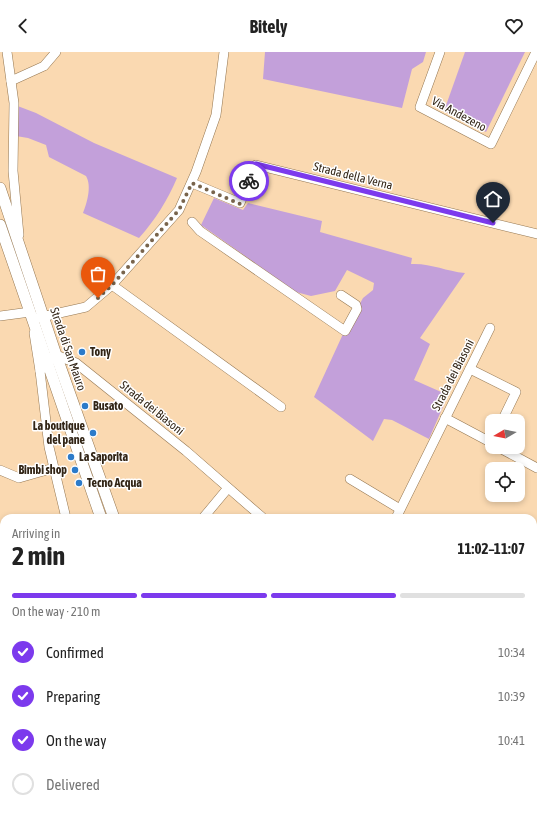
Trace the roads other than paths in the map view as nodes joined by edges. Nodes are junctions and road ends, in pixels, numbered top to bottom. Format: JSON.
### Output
{"nodes":[{"id":1,"x":7,"y":52,"type":"edge"},
{"id":2,"x":56,"y":52,"type":"edge"},
{"id":3,"x":224,"y":52,"type":"edge"},
{"id":4,"x":440,"y":52,"type":"edge"},
{"id":5,"x":536,"y":52,"type":"edge"},
{"id":6,"x":11,"y":81,"type":"junction"},
{"id":7,"x":192,"y":183,"type":"junction"},
{"id":8,"x":0,"y":188,"type":"edge"},
{"id":9,"x":6,"y":220,"type":"edge"},
{"id":10,"x":192,"y":222,"type":"dead end"},
{"id":11,"x":0,"y":225,"type":"edge"},
{"id":12,"x":537,"y":234,"type":"edge"},
{"id":13,"x":20,"y":246,"type":"junction"},
{"id":14,"x":112,"y":285,"type":"junction"},
{"id":15,"x":341,"y":295,"type":"dead end"},
{"id":16,"x":0,"y":316,"type":"edge"},
{"id":17,"x":35,"y":316,"type":"junction"},
{"id":18,"x":490,"y":328,"type":"dead end"},
{"id":19,"x":56,"y":355,"type":"junction"},
{"id":20,"x":44,"y":367,"type":"junction"},
{"id":21,"x":470,"y":369,"type":"junction"},
{"id":22,"x":281,"y":407,"type":"dead end"},
{"id":23,"x":505,"y":414,"type":"edge"},
{"id":24,"x":446,"y":418,"type":"junction"},
{"id":25,"x":485,"y":439,"type":"edge"},
{"id":26,"x":512,"y":454,"type":"edge"},
{"id":27,"x":54,"y":468,"type":"junction"},
{"id":28,"x":537,"y":468,"type":"edge"},
{"id":29,"x":0,"y":470,"type":"edge"},
{"id":30,"x":350,"y":479,"type":"dead end"},
{"id":31,"x":228,"y":488,"type":"junction"},
{"id":32,"x":400,"y":509,"type":"junction"},
{"id":33,"x":65,"y":514,"type":"edge"},
{"id":34,"x":99,"y":514,"type":"edge"},
{"id":35,"x":113,"y":514,"type":"edge"},
{"id":36,"x":206,"y":514,"type":"edge"},
{"id":37,"x":258,"y":514,"type":"edge"},
{"id":38,"x":398,"y":514,"type":"edge"}],
"edges":[{"from":1,"to":6,"type":"street"},
{"from":2,"to":6,"type":"street"},
{"from":3,"to":7,"type":"street"},
{"from":4,"to":5,"type":"street","name":"Via Andezeno"},
{"from":6,"to":13,"type":"street"},
{"from":7,"to":12,"type":"street","name":"Strada della Verna"},
{"from":7,"to":14,"type":"street"},
{"from":8,"to":9,"type":"main road","name":"Strada di San Mauro"},
{"from":9,"to":13,"type":"main road","name":"Strada di San Mauro"},
{"from":10,"to":15,"type":"street"},
{"from":11,"to":17,"type":"main road","name":"Strada di San Mauro"},
{"from":13,"to":17,"type":"main road","name":"Strada di San Mauro"},
{"from":14,"to":17,"type":"street"},
{"from":14,"to":22,"type":"street"},
{"from":16,"to":17,"type":"street"},
{"from":17,"to":19,"type":"main road","name":"Strada di San Mauro"},
{"from":17,"to":20,"type":"main road","name":"Strada di San Mauro"},
{"from":18,"to":21,"type":"street","name":"Strada dei Biasoni"},
{"from":19,"to":20,"type":"street"},
{"from":19,"to":31,"type":"street","name":"Strada dei Biasoni"},
{"from":19,"to":35,"type":"main road","name":"Strada di San Mauro"},
{"from":20,"to":27,"type":"street"},
{"from":20,"to":34,"type":"main road","name":"Strada di San Mauro"},
{"from":21,"to":23,"type":"street"},
{"from":21,"to":24,"type":"street","name":"Strada dei Biasoni"},
{"from":24,"to":25,"type":"street"},
{"from":24,"to":32,"type":"street","name":"Strada dei Biasoni"},
{"from":26,"to":28,"type":"street"},
{"from":27,"to":29,"type":"street"},
{"from":27,"to":33,"type":"street"},
{"from":30,"to":32,"type":"street"},
{"from":31,"to":36,"type":"street"},
{"from":31,"to":37,"type":"street","name":"Strada dei Biasoni"},
{"from":32,"to":38,"type":"street","name":"Strada dei Biasoni"}]}
